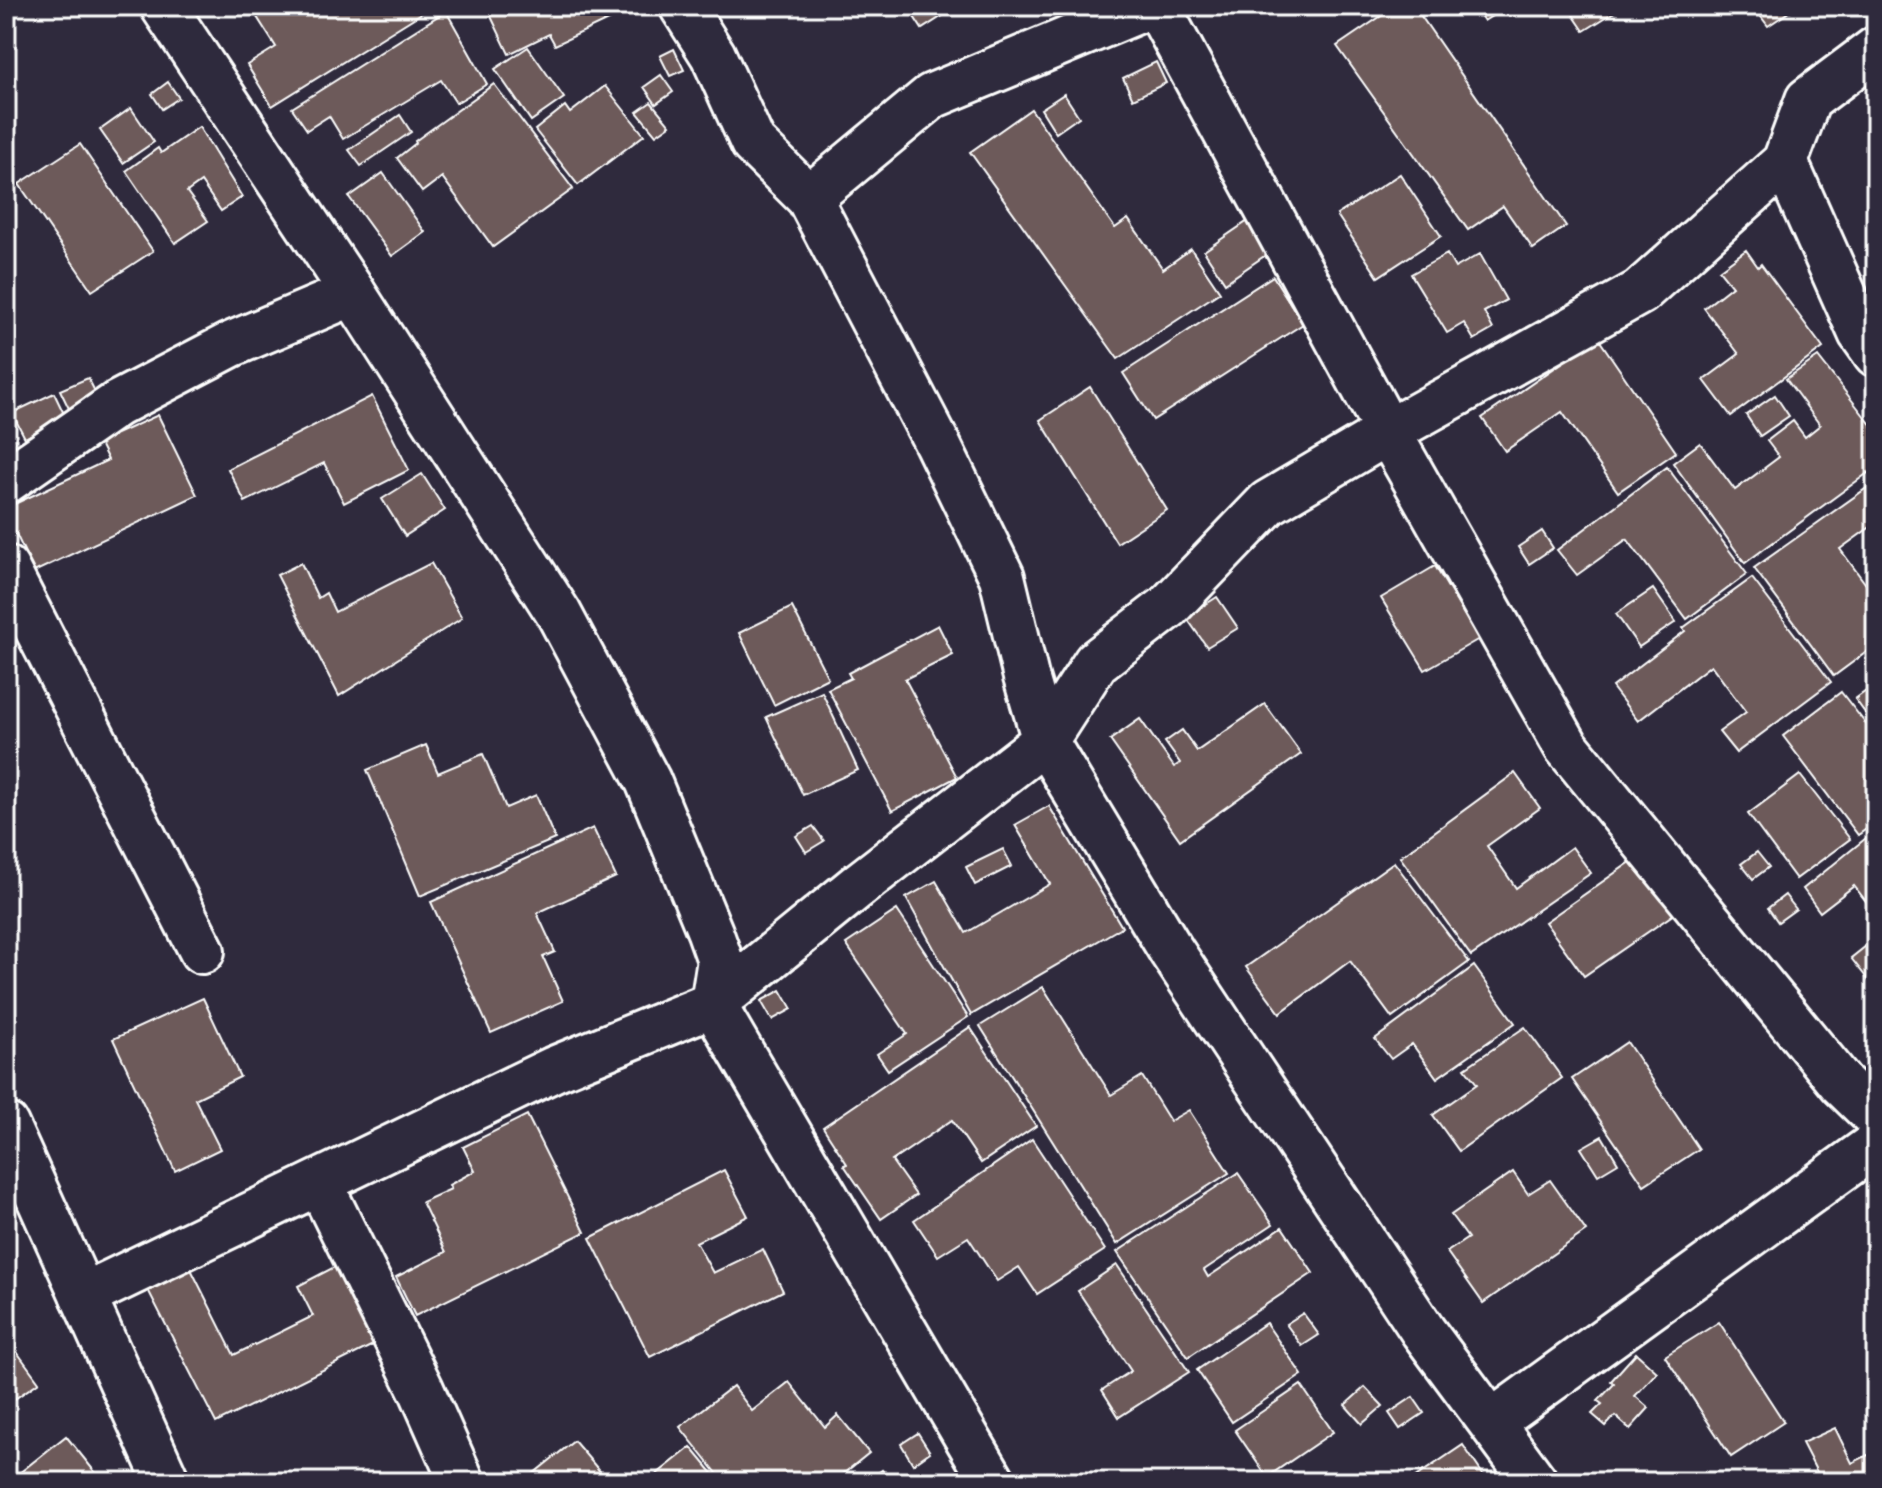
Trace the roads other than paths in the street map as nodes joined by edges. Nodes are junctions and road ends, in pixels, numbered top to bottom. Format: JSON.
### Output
{"nodes":[{"id":1,"x":163,"y":6,"type":"edge"},
{"id":2,"x":682,"y":6,"type":"edge"},
{"id":3,"x":1149,"y":6,"type":"edge"},
{"id":4,"x":1157,"y":6,"type":"edge"},
{"id":5,"x":1876,"y":49,"type":"edge"},
{"id":6,"x":1785,"y":162,"type":"junction"},
{"id":7,"x":809,"y":198,"type":"junction"},
{"id":8,"x":353,"y":293,"type":"junction"},
{"id":9,"x":1876,"y":354,"type":"edge"},
{"id":10,"x":1388,"y":432,"type":"junction"},
{"id":11,"x":6,"y":481,"type":"edge"},
{"id":12,"x":6,"y":568,"type":"edge"},
{"id":13,"x":1045,"y":741,"type":"junction"},
{"id":14,"x":202,"y":951,"type":"dead end"},
{"id":15,"x":713,"y":1004,"type":"junction"},
{"id":16,"x":1876,"y":1117,"type":"edge"},
{"id":17,"x":6,"y":1125,"type":"edge"},
{"id":18,"x":1876,"y":1144,"type":"edge"},
{"id":19,"x":320,"y":1184,"type":"junction"},
{"id":20,"x":83,"y":1296,"type":"junction"},
{"id":21,"x":1492,"y":1422,"type":"junction"},
{"id":22,"x":167,"y":1482,"type":"edge"},
{"id":23,"x":462,"y":1482,"type":"edge"},
{"id":24,"x":993,"y":1482,"type":"edge"},
{"id":25,"x":1535,"y":1482,"type":"edge"}],
"edges":[{"from":1,"to":8,"type":"street"},
{"from":2,"to":7,"type":"street"},
{"from":3,"to":7,"type":"street"},
{"from":4,"to":10,"type":"street"},
{"from":5,"to":6,"type":"street"},
{"from":6,"to":9,"type":"street"},
{"from":6,"to":10,"type":"street"},
{"from":7,"to":13,"type":"street"},
{"from":8,"to":11,"type":"street"},
{"from":8,"to":15,"type":"street"},
{"from":10,"to":13,"type":"street"},
{"from":10,"to":16,"type":"street"},
{"from":12,"to":14,"type":"street"},
{"from":13,"to":15,"type":"street"},
{"from":13,"to":21,"type":"street"},
{"from":15,"to":19,"type":"street"},
{"from":15,"to":24,"type":"street"},
{"from":17,"to":20,"type":"street"},
{"from":18,"to":21,"type":"street"},
{"from":19,"to":20,"type":"street"},
{"from":19,"to":23,"type":"street"},
{"from":20,"to":22,"type":"street"},
{"from":21,"to":25,"type":"street"}]}
